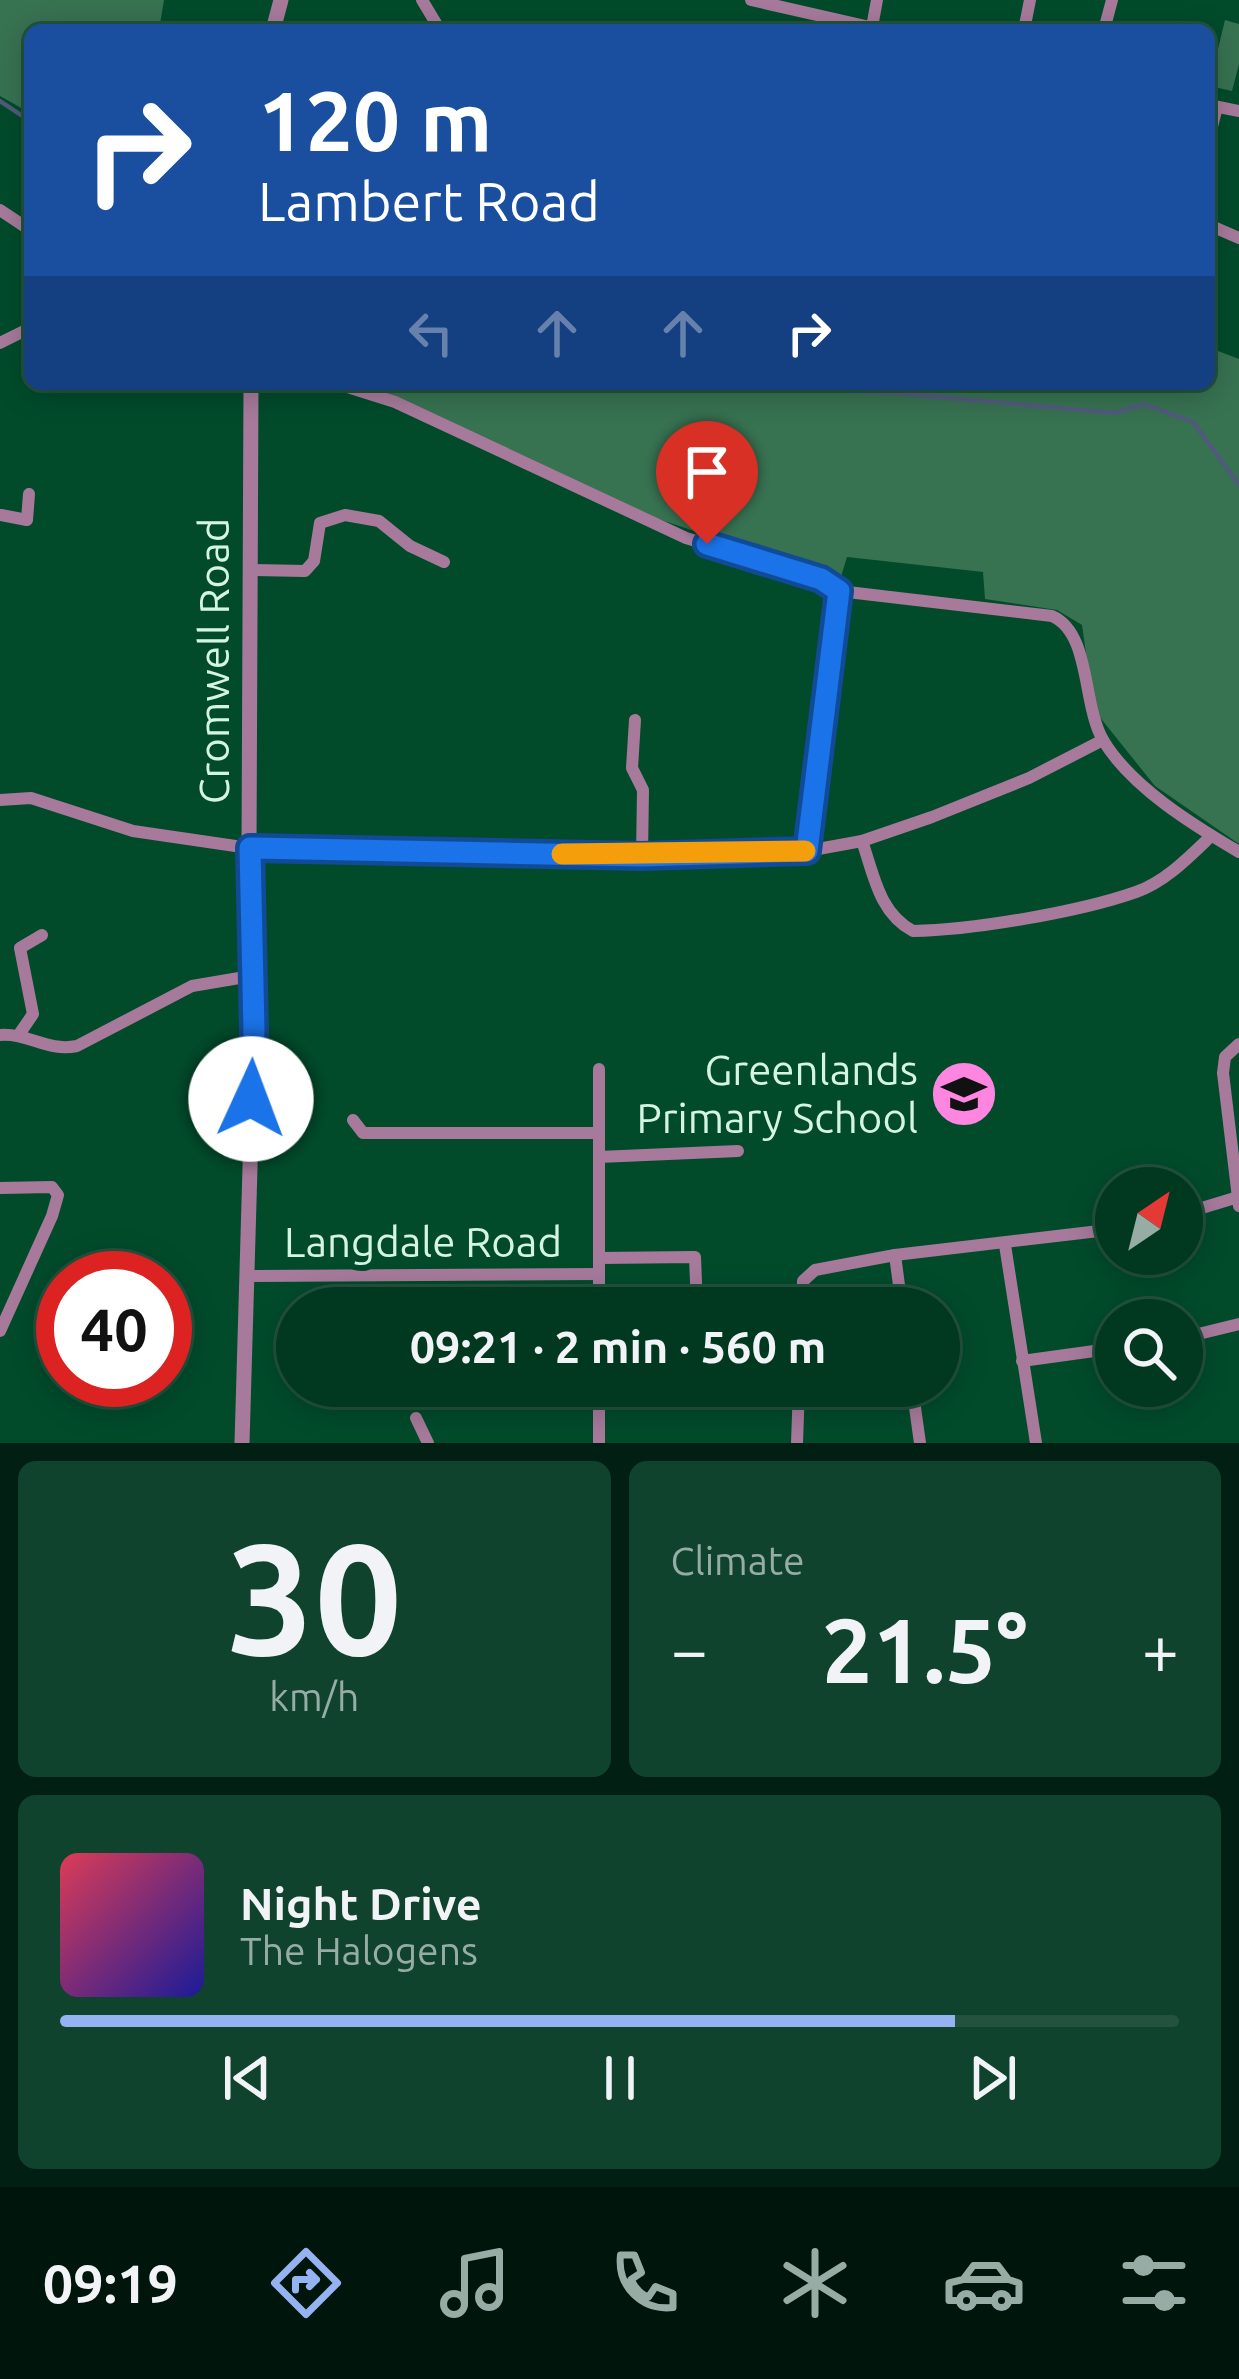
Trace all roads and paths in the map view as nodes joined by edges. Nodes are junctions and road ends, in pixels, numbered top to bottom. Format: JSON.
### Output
{"nodes":[{"id":1,"x":752,"y":0,"type":"edge"},
{"id":2,"x":856,"y":24,"type":"edge"},
{"id":3,"x":251,"y":390,"type":"edge"},
{"id":4,"x":357,"y":390,"type":"edge"},
{"id":5,"x":29,"y":494,"type":"dead end"},
{"id":6,"x":0,"y":502,"type":"edge"},
{"id":7,"x":0,"y":518,"type":"edge"},
{"id":8,"x":444,"y":562,"type":"dead end"},
{"id":9,"x":251,"y":570,"type":"junction"},
{"id":10,"x":839,"y":591,"type":"junction"},
{"id":11,"x":635,"y":720,"type":"dead end"},
{"id":12,"x":1103,"y":740,"type":"junction"},
{"id":13,"x":0,"y":800,"type":"edge"},
{"id":14,"x":1211,"y":836,"type":"junction"},
{"id":15,"x":862,"y":841,"type":"junction"},
{"id":16,"x":250,"y":848,"type":"junction"},
{"id":17,"x":807,"y":851,"type":"junction"},
{"id":18,"x":1239,"y":852,"type":"edge"},
{"id":19,"x":642,"y":856,"type":"junction"},
{"id":20,"x":42,"y":935,"type":"dead end"},
{"id":21,"x":251,"y":976,"type":"junction"},
{"id":22,"x":20,"y":1033,"type":"junction"},
{"id":23,"x":0,"y":1035,"type":"edge"},
{"id":24,"x":1239,"y":1044,"type":"edge"},
{"id":25,"x":599,"y":1069,"type":"dead end"},
{"id":26,"x":353,"y":1120,"type":"dead end"},
{"id":27,"x":599,"y":1133,"type":"junction"},
{"id":28,"x":738,"y":1150,"type":"dead end"},
{"id":29,"x":599,"y":1156,"type":"junction"},
{"id":30,"x":0,"y":1188,"type":"edge"},
{"id":31,"x":1238,"y":1200,"type":"edge"},
{"id":32,"x":1203,"y":1209,"type":"edge"},
{"id":33,"x":1095,"y":1232,"type":"edge"},
{"id":34,"x":1005,"y":1245,"type":"junction"},
{"id":35,"x":895,"y":1256,"type":"junction"},
{"id":36,"x":599,"y":1258,"type":"junction"},
{"id":37,"x":599,"y":1274,"type":"junction"},
{"id":38,"x":248,"y":1276,"type":"junction"},
{"id":39,"x":599,"y":1287,"type":"edge"},
{"id":40,"x":696,"y":1287,"type":"edge"},
{"id":41,"x":803,"y":1287,"type":"edge"},
{"id":42,"x":899,"y":1287,"type":"edge"},
{"id":43,"x":1239,"y":1324,"type":"edge"},
{"id":44,"x":0,"y":1331,"type":"edge"},
{"id":45,"x":1203,"y":1333,"type":"edge"},
{"id":46,"x":1095,"y":1351,"type":"edge"},
{"id":47,"x":1022,"y":1361,"type":"junction"},
{"id":48,"x":599,"y":1407,"type":"edge"},
{"id":49,"x":799,"y":1407,"type":"edge"},
{"id":50,"x":915,"y":1407,"type":"edge"},
{"id":51,"x":416,"y":1418,"type":"dead end"},
{"id":52,"x":242,"y":1443,"type":"edge"},
{"id":53,"x":428,"y":1443,"type":"edge"},
{"id":54,"x":598,"y":1443,"type":"edge"},
{"id":55,"x":797,"y":1443,"type":"edge"},
{"id":56,"x":920,"y":1443,"type":"edge"},
{"id":57,"x":1036,"y":1443,"type":"edge"}],
"edges":[{"from":1,"to":2,"type":"street"},
{"from":3,"to":9,"type":"street","name":"Cromwell Road"},
{"from":4,"to":10,"type":"street"},
{"from":5,"to":7,"type":"street"},
{"from":6,"to":7,"type":"street"},
{"from":8,"to":9,"type":"street"},
{"from":9,"to":16,"type":"street","name":"Cromwell Road"},
{"from":10,"to":12,"type":"street"},
{"from":10,"to":17,"type":"street"},
{"from":11,"to":19,"type":"street"},
{"from":12,"to":14,"type":"street"},
{"from":12,"to":15,"type":"street"},
{"from":13,"to":16,"type":"street"},
{"from":14,"to":15,"type":"street"},
{"from":14,"to":18,"type":"street"},
{"from":15,"to":17,"type":"street"},
{"from":16,"to":19,"type":"street"},
{"from":16,"to":21,"type":"street","name":"Cromwell Road"},
{"from":17,"to":19,"type":"street"},
{"from":20,"to":22,"type":"street"},
{"from":21,"to":22,"type":"street"},
{"from":21,"to":38,"type":"street","name":"Cromwell Road"},
{"from":22,"to":23,"type":"street"},
{"from":24,"to":31,"type":"street"},
{"from":25,"to":27,"type":"street"},
{"from":26,"to":27,"type":"street"},
{"from":27,"to":29,"type":"street"},
{"from":28,"to":29,"type":"street"},
{"from":29,"to":36,"type":"street"},
{"from":30,"to":44,"type":"street"},
{"from":31,"to":32,"type":"street"},
{"from":33,"to":34,"type":"street"},
{"from":34,"to":35,"type":"street"},
{"from":34,"to":47,"type":"street"},
{"from":35,"to":41,"type":"street"},
{"from":35,"to":42,"type":"street"},
{"from":36,"to":37,"type":"street"},
{"from":36,"to":40,"type":"street"},
{"from":37,"to":38,"type":"street","name":"Langdale Road"},
{"from":37,"to":39,"type":"street"},
{"from":38,"to":52,"type":"street","name":"Cromwell Road"},
{"from":43,"to":45,"type":"street"},
{"from":46,"to":47,"type":"street"},
{"from":47,"to":57,"type":"street"},
{"from":48,"to":54,"type":"street"},
{"from":49,"to":55,"type":"street"},
{"from":50,"to":56,"type":"street"},
{"from":51,"to":53,"type":"street"}]}
